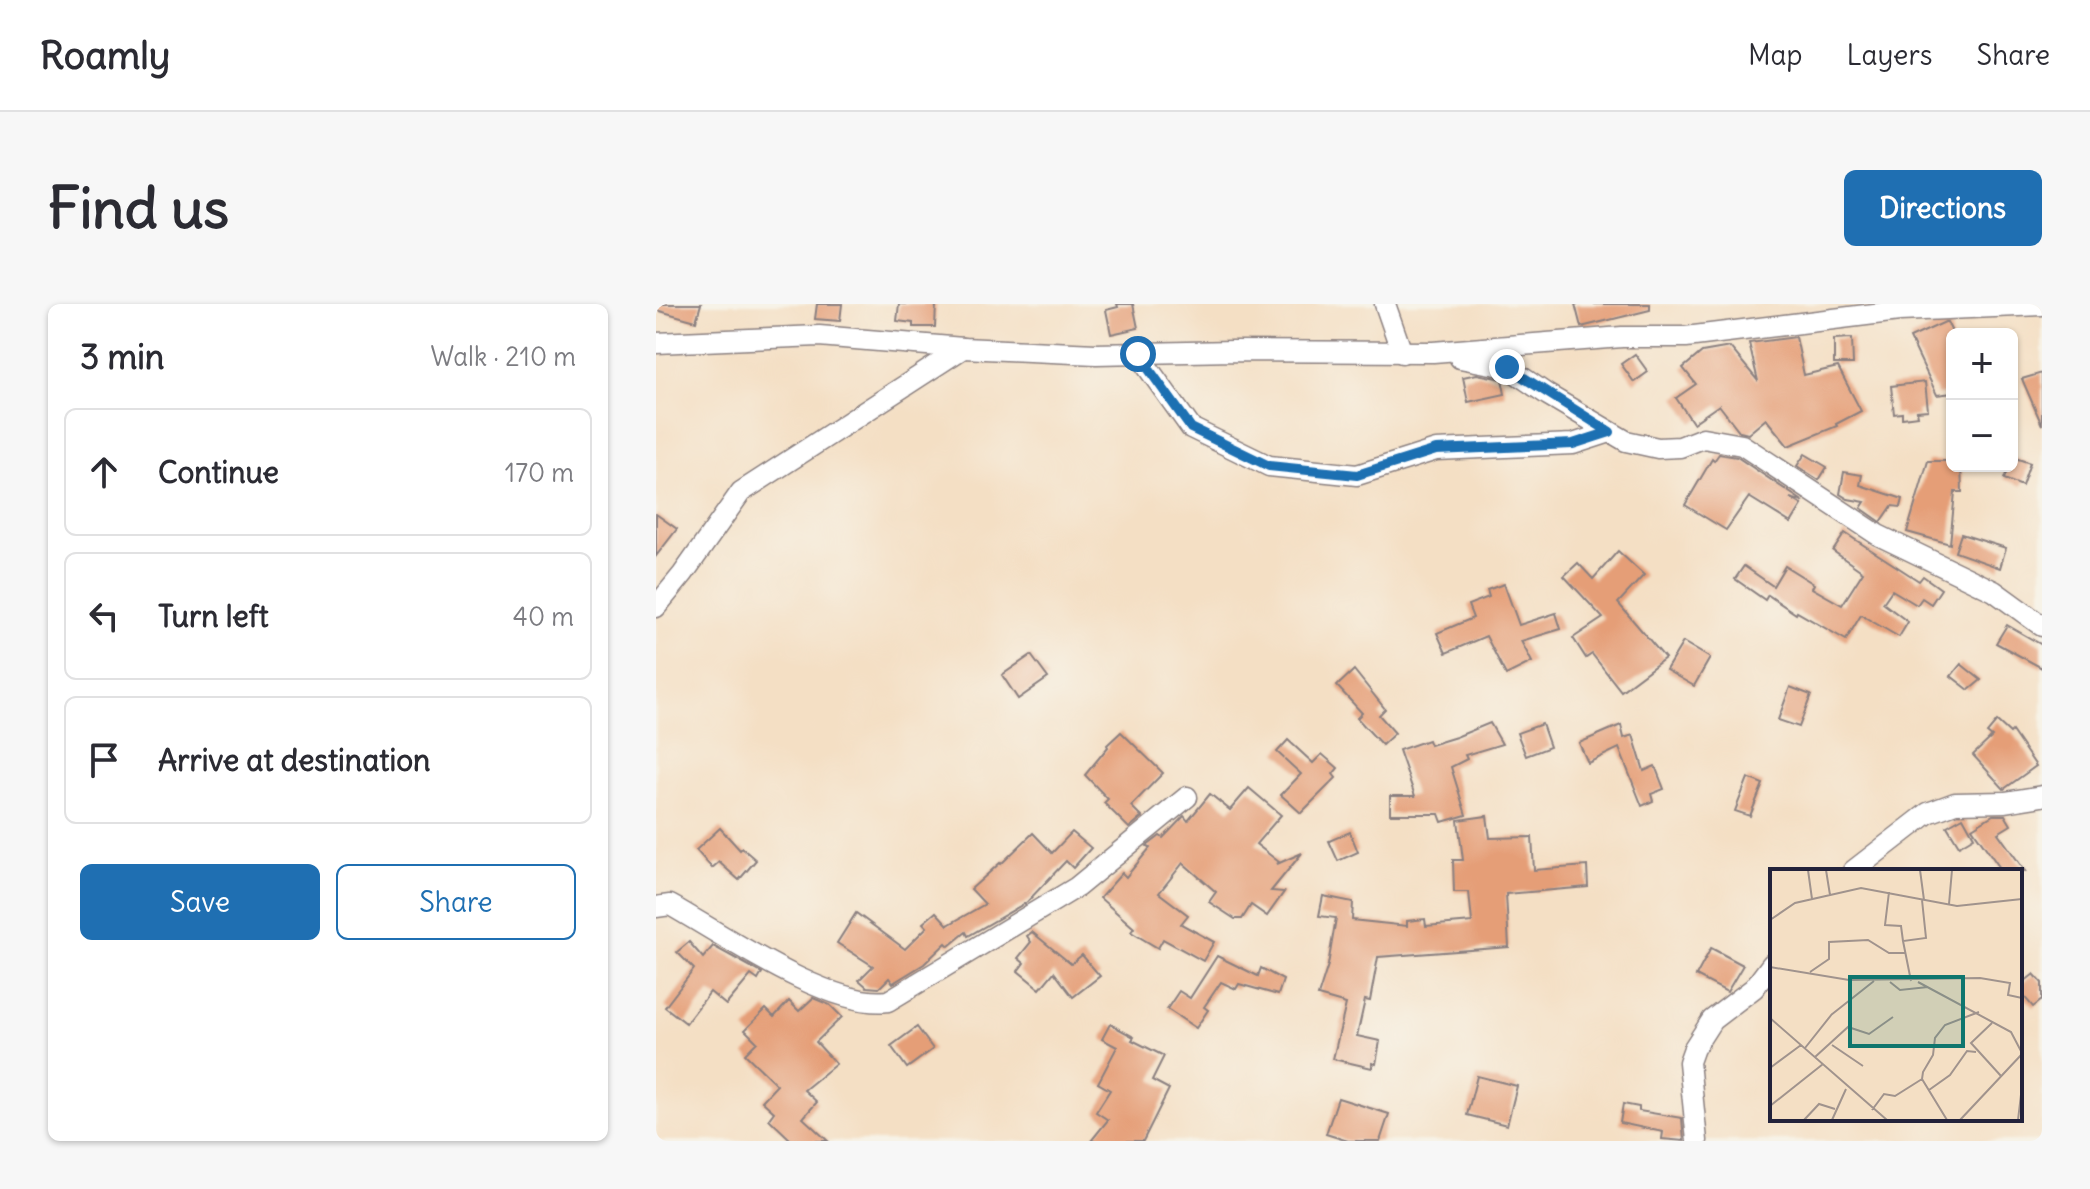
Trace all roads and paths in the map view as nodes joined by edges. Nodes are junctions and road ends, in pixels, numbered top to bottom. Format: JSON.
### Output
{"nodes":[{"id":1,"x":1385,"y":304,"type":"edge"},
{"id":2,"x":2042,"y":305,"type":"edge"},
{"id":3,"x":656,"y":343,"type":"edge"},
{"id":4,"x":963,"y":348,"type":"junction"},
{"id":5,"x":1433,"y":352,"type":"junction"},
{"id":6,"x":1402,"y":353,"type":"junction"},
{"id":7,"x":1138,"y":354,"type":"junction"},
{"id":8,"x":1610,"y":432,"type":"junction"},
{"id":9,"x":656,"y":607,"type":"edge"},
{"id":10,"x":2042,"y":626,"type":"edge"},
{"id":11,"x":2042,"y":796,"type":"edge"},
{"id":12,"x":1187,"y":797,"type":"dead end"},
{"id":13,"x":1856,"y":869,"type":"edge"},
{"id":14,"x":656,"y":907,"type":"edge"},
{"id":15,"x":1770,"y":967,"type":"edge"},
{"id":16,"x":1697,"y":1141,"type":"edge"}],
"edges":[{"from":1,"to":6,"type":"street"},
{"from":2,"to":5,"type":"street"},
{"from":3,"to":4,"type":"street"},
{"from":4,"to":7,"type":"street"},
{"from":4,"to":9,"type":"street"},
{"from":5,"to":6,"type":"street"},
{"from":5,"to":8,"type":"street"},
{"from":6,"to":7,"type":"street"},
{"from":7,"to":8,"type":"street"},
{"from":8,"to":10,"type":"street"},
{"from":11,"to":13,"type":"street"},
{"from":12,"to":14,"type":"street"},
{"from":15,"to":16,"type":"street"}]}
